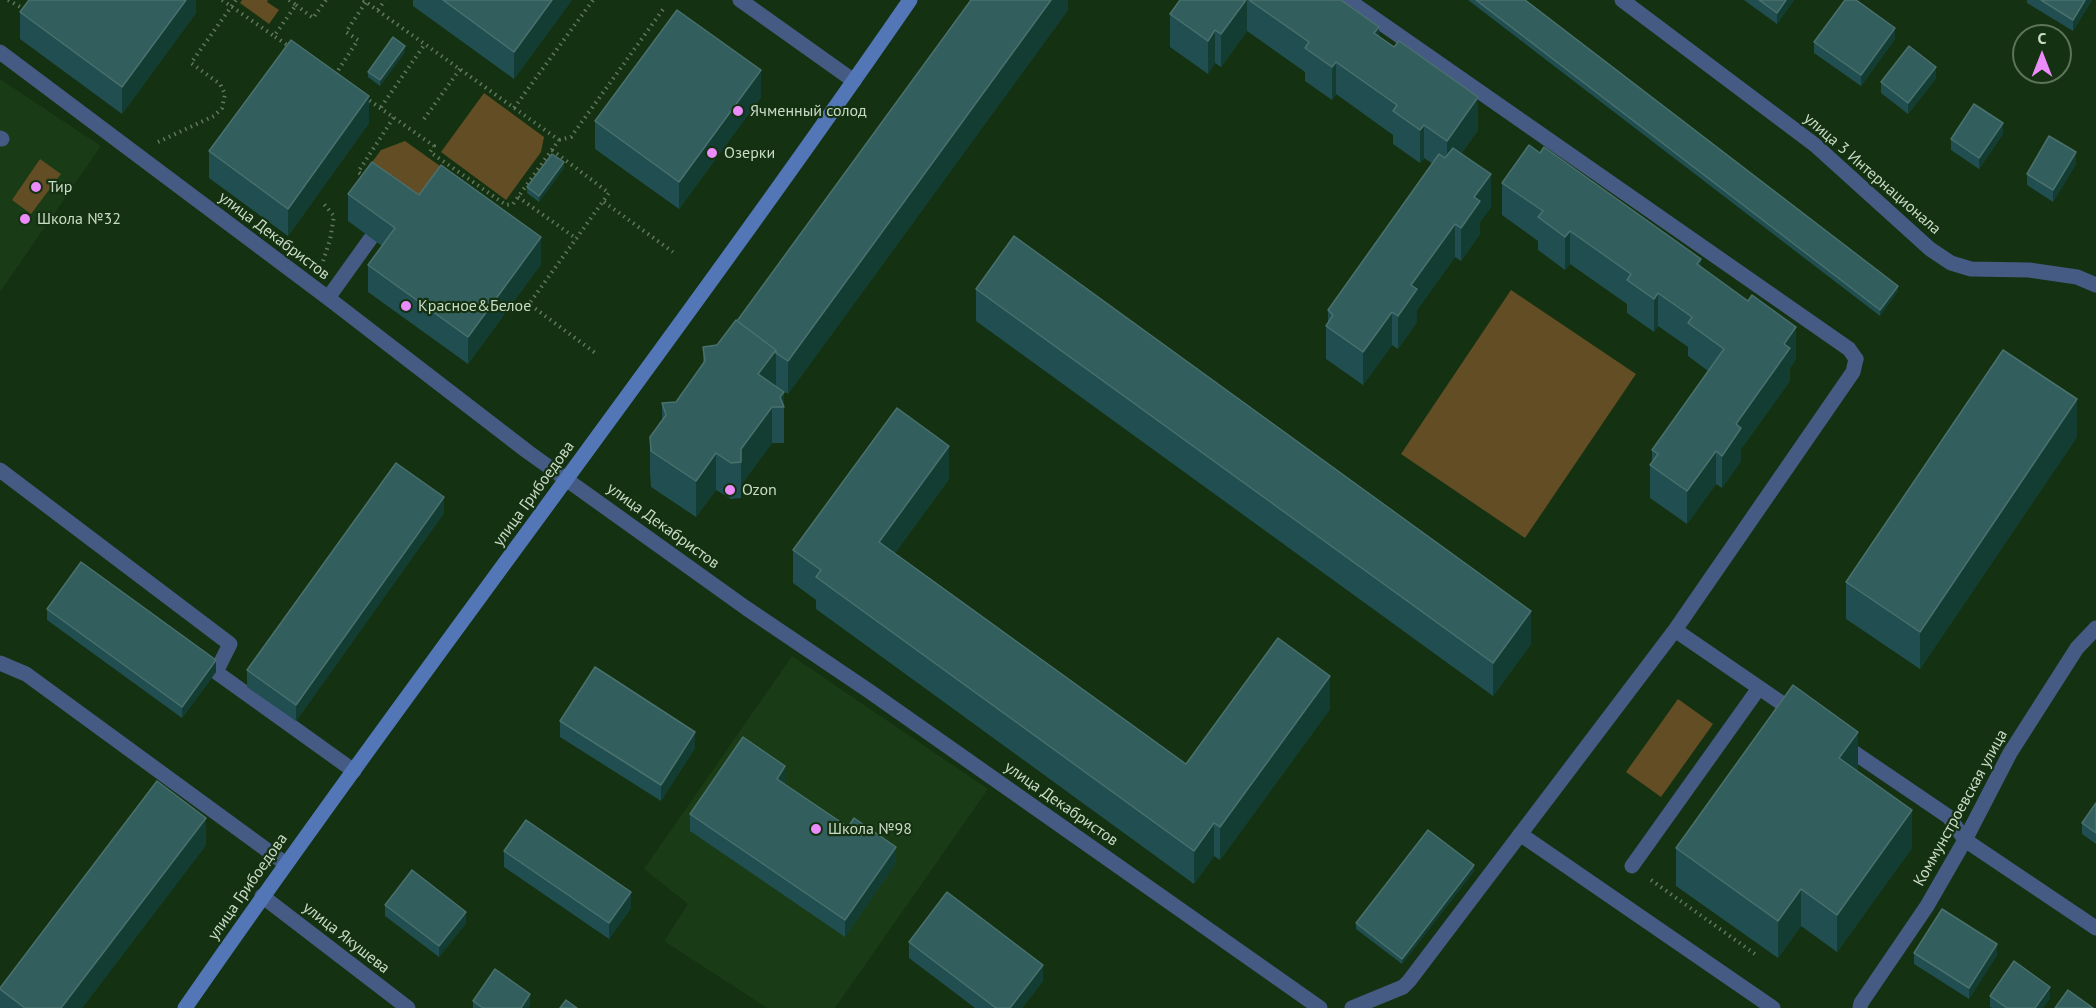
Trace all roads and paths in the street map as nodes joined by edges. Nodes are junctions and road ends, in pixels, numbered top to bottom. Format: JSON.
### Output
{"nodes":[{"id":1,"x":8,"y":0,"type":"edge"},
{"id":2,"x":222,"y":0,"type":"edge"},
{"id":3,"x":236,"y":0,"type":"edge"},
{"id":4,"x":289,"y":0,"type":"edge"},
{"id":5,"x":326,"y":0,"type":"edge"},
{"id":6,"x":385,"y":0,"type":"edge"},
{"id":7,"x":593,"y":0,"type":"edge"},
{"id":8,"x":740,"y":0,"type":"edge"},
{"id":9,"x":910,"y":0,"type":"edge"},
{"id":10,"x":1348,"y":0,"type":"edge"},
{"id":11,"x":1622,"y":0,"type":"edge"},
{"id":12,"x":364,"y":1,"type":"edge"},
{"id":13,"x":296,"y":5,"type":"junction"},
{"id":14,"x":231,"y":7,"type":"junction"},
{"id":15,"x":664,"y":8,"type":"dead end"},
{"id":16,"x":24,"y":9,"type":"edge"},
{"id":17,"x":378,"y":10,"type":"junction"},
{"id":18,"x":274,"y":36,"type":"junction"},
{"id":19,"x":425,"y":44,"type":"junction"},
{"id":20,"x":294,"y":49,"type":"edge"},
{"id":21,"x":0,"y":52,"type":"edge"},
{"id":22,"x":460,"y":69,"type":"junction"},
{"id":23,"x":854,"y":81,"type":"junction"},
{"id":24,"x":343,"y":83,"type":"edge"},
{"id":25,"x":361,"y":94,"type":"edge"},
{"id":26,"x":381,"y":107,"type":"junction"},
{"id":27,"x":514,"y":108,"type":"junction"},
{"id":28,"x":394,"y":117,"type":"junction"},
{"id":29,"x":424,"y":119,"type":"dead end"},
{"id":30,"x":559,"y":141,"type":"junction"},
{"id":31,"x":151,"y":146,"type":"dead end"},
{"id":32,"x":552,"y":150,"type":"junction"},
{"id":33,"x":374,"y":183,"type":"edge"},
{"id":34,"x":518,"y":197,"type":"junction"},
{"id":35,"x":604,"y":201,"type":"junction"},
{"id":36,"x":324,"y":204,"type":"dead end"},
{"id":37,"x":371,"y":238,"type":"edge"},
{"id":38,"x":577,"y":239,"type":"junction"},
{"id":39,"x":673,"y":252,"type":"dead end"},
{"id":40,"x":320,"y":270,"type":"dead end"},
{"id":41,"x":2096,"y":285,"type":"edge"},
{"id":42,"x":328,"y":298,"type":"junction"},
{"id":43,"x":598,"y":355,"type":"dead end"},
{"id":44,"x":0,"y":470,"type":"edge"},
{"id":45,"x":567,"y":480,"type":"junction"},
{"id":46,"x":2096,"y":628,"type":"edge"},
{"id":47,"x":1675,"y":630,"type":"junction"},
{"id":48,"x":0,"y":663,"type":"edge"},
{"id":49,"x":1759,"y":688,"type":"junction"},
{"id":50,"x":1807,"y":720,"type":"edge"},
{"id":51,"x":1835,"y":739,"type":"edge"},
{"id":52,"x":354,"y":771,"type":"junction"},
{"id":53,"x":1520,"y":834,"type":"junction"},
{"id":54,"x":1965,"y":840,"type":"junction"},
{"id":55,"x":285,"y":864,"type":"junction"},
{"id":56,"x":1632,"y":866,"type":"joint"},
{"id":57,"x":262,"y":896,"type":"junction"},
{"id":58,"x":2096,"y":928,"type":"edge"},
{"id":59,"x":1755,"y":954,"type":"edge"},
{"id":60,"x":185,"y":1008,"type":"edge"},
{"id":61,"x":408,"y":1008,"type":"edge"},
{"id":62,"x":1320,"y":1008,"type":"edge"},
{"id":63,"x":1352,"y":1008,"type":"edge"},
{"id":64,"x":1773,"y":1008,"type":"edge"},
{"id":65,"x":1860,"y":1008,"type":"edge"}],
"edges":[{"from":1,"to":16,"type":"path"},
{"from":2,"to":14,"type":"path"},
{"from":3,"to":14,"type":"path"},
{"from":4,"to":13,"type":"path"},
{"from":5,"to":13,"type":"path"},
{"from":6,"to":17,"type":"path"},
{"from":7,"to":27,"type":"path"},
{"from":8,"to":23,"type":"street"},
{"from":9,"to":23,"type":"street","name":"улица Грибоедова"},
{"from":10,"to":47,"type":"street"},
{"from":11,"to":41,"type":"street","name":"улица 3 Интернационала"},
{"from":12,"to":17,"type":"path"},
{"from":12,"to":24,"type":"path"},
{"from":13,"to":18,"type":"path"},
{"from":14,"to":18,"type":"path"},
{"from":14,"to":31,"type":"path"},
{"from":15,"to":30,"type":"path"},
{"from":17,"to":19,"type":"path"},
{"from":18,"to":20,"type":"path"},
{"from":19,"to":22,"type":"path"},
{"from":19,"to":26,"type":"path"},
{"from":21,"to":42,"type":"street","name":"улица Декабристов"},
{"from":22,"to":27,"type":"path"},
{"from":22,"to":29,"type":"path"},
{"from":23,"to":45,"type":"street","name":"улица Грибоедова"},
{"from":25,"to":26,"type":"path"},
{"from":26,"to":28,"type":"path"},
{"from":27,"to":30,"type":"path"},
{"from":28,"to":33,"type":"path"},
{"from":28,"to":34,"type":"path"},
{"from":30,"to":32,"type":"path"},
{"from":32,"to":34,"type":"path"},
{"from":32,"to":35,"type":"path"},
{"from":34,"to":38,"type":"path"},
{"from":35,"to":38,"type":"path"},
{"from":35,"to":39,"type":"path"},
{"from":36,"to":40,"type":"path"},
{"from":37,"to":42,"type":"street"},
{"from":38,"to":43,"type":"path"},
{"from":42,"to":45,"type":"street","name":"улица Декабристов"},
{"from":44,"to":52,"type":"street"},
{"from":45,"to":52,"type":"street","name":"улица Грибоедова"},
{"from":45,"to":62,"type":"street","name":"улица Декабристов"},
{"from":46,"to":54,"type":"street","name":"Коммунстроевская улица"},
{"from":47,"to":49,"type":"street"},
{"from":47,"to":53,"type":"street"},
{"from":48,"to":55,"type":"street"},
{"from":49,"to":50,"type":"street"},
{"from":49,"to":56,"type":"street"},
{"from":51,"to":54,"type":"street"},
{"from":52,"to":55,"type":"street","name":"улица Грибоедова"},
{"from":53,"to":63,"type":"street"},
{"from":53,"to":64,"type":"street"},
{"from":54,"to":58,"type":"street"},
{"from":54,"to":65,"type":"street","name":"Коммунстроевская улица"},
{"from":55,"to":57,"type":"street","name":"улица Грибоедова"},
{"from":56,"to":59,"type":"path"},
{"from":57,"to":60,"type":"street","name":"улица Грибоедова"},
{"from":57,"to":61,"type":"street","name":"улица Якушева"}]}
